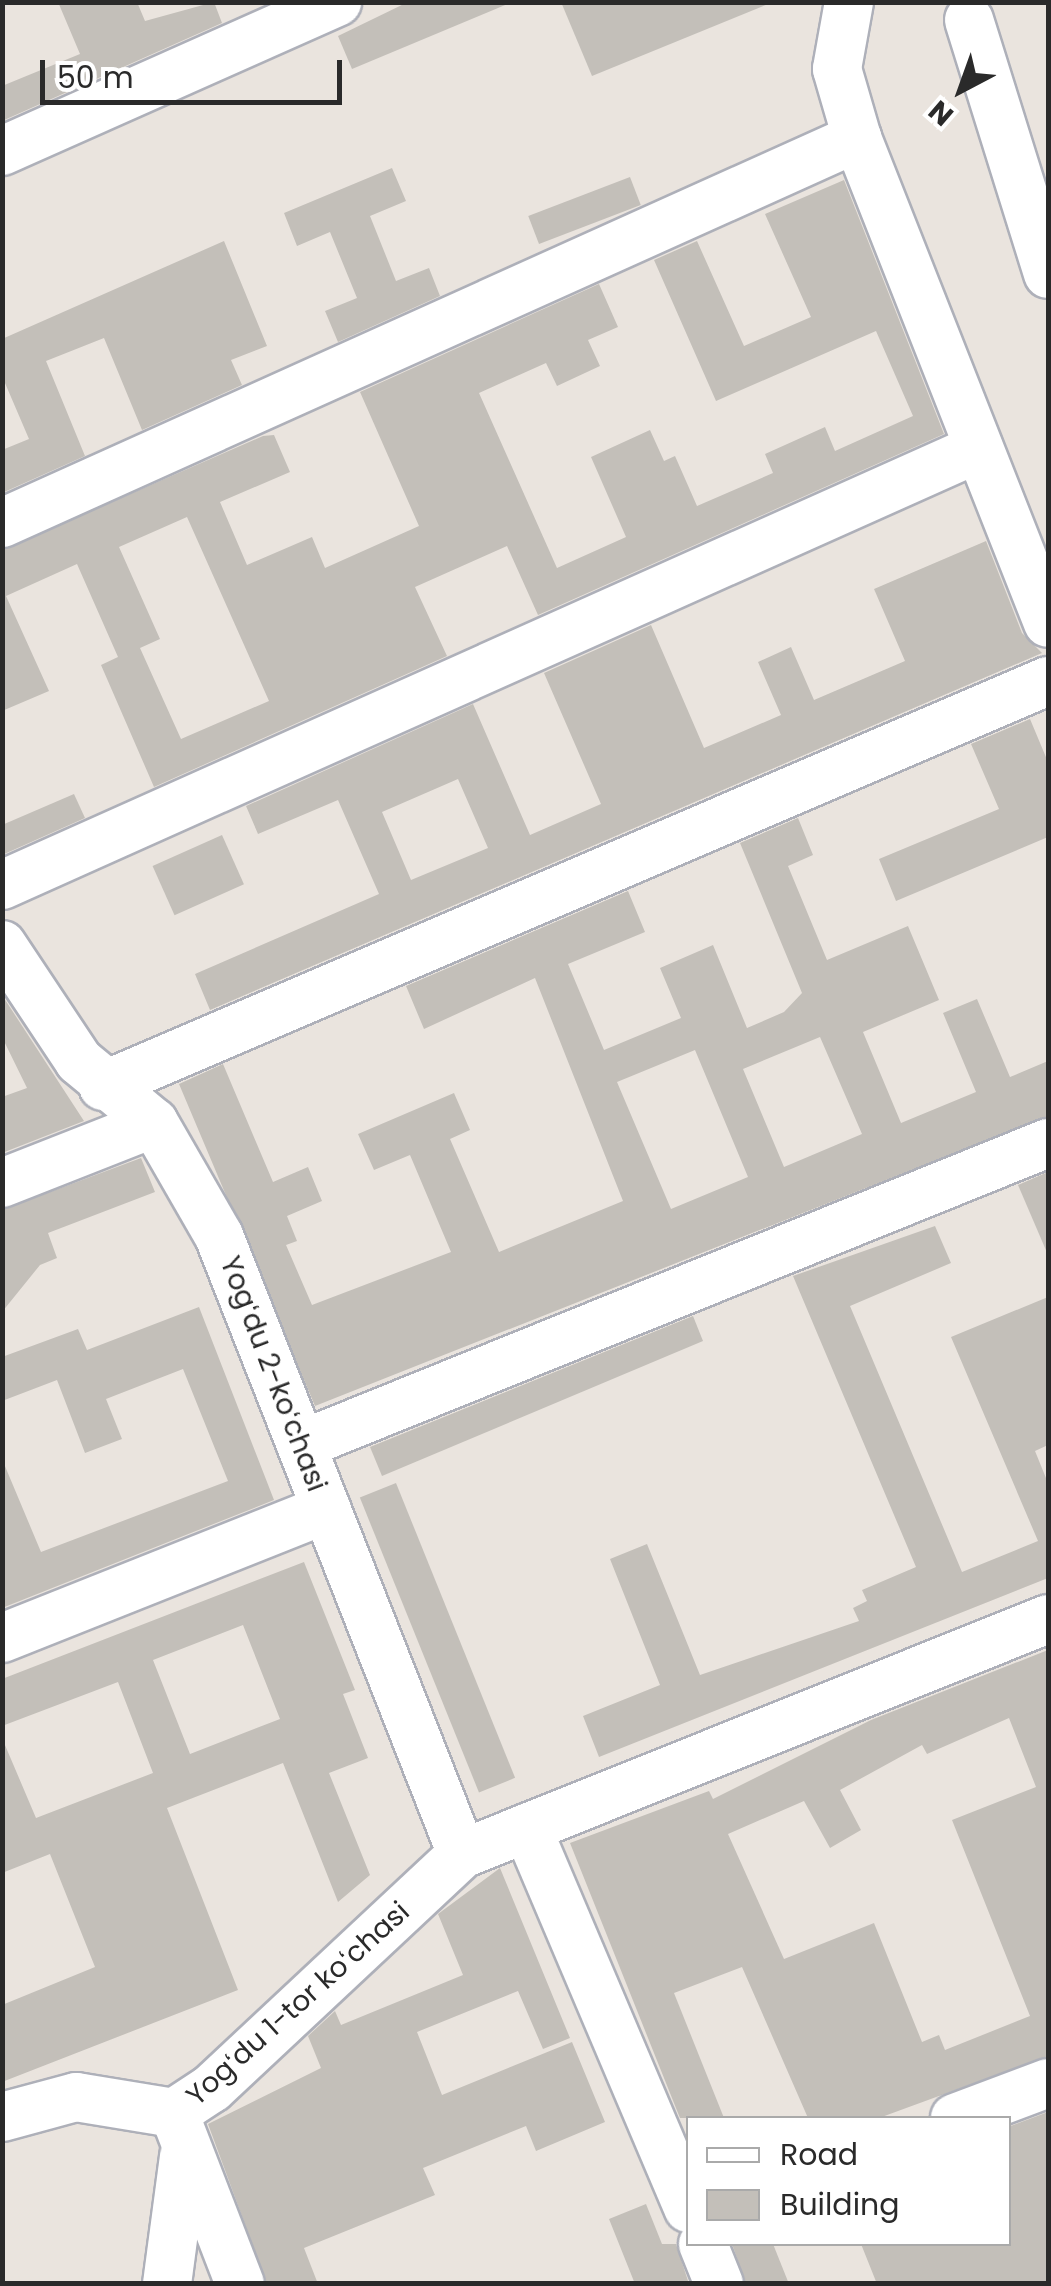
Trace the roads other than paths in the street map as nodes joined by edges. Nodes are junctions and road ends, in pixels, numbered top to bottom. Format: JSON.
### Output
{"nodes":[{"id":1,"x":337,"y":2,"type":"edge"},
{"id":2,"x":839,"y":12,"type":"edge"},
{"id":3,"x":969,"y":20,"type":"dead end"},
{"id":4,"x":857,"y":138,"type":"junction"},
{"id":5,"x":2,"y":151,"type":"edge"},
{"id":6,"x":1048,"y":274,"type":"edge"},
{"id":7,"x":979,"y":448,"type":"junction"},
{"id":8,"x":2,"y":524,"type":"edge"},
{"id":9,"x":1048,"y":624,"type":"edge"},
{"id":10,"x":1048,"y":680,"type":"edge"},
{"id":11,"x":2,"y":885,"type":"edge"},
{"id":12,"x":2,"y":945,"type":"edge"},
{"id":13,"x":103,"y":1086,"type":"junction"},
{"id":14,"x":154,"y":1123,"type":"junction"},
{"id":15,"x":1048,"y":1143,"type":"edge"},
{"id":16,"x":2,"y":1183,"type":"edge"},
{"id":17,"x":301,"y":1444,"type":"junction"},
{"id":18,"x":326,"y":1509,"type":"junction"},
{"id":19,"x":1048,"y":1619,"type":"edge"},
{"id":20,"x":2,"y":1638,"type":"edge"},
{"id":21,"x":527,"y":1828,"type":"junction"},
{"id":22,"x":462,"y":1854,"type":"junction"},
{"id":23,"x":1048,"y":2084,"type":"edge"},
{"id":24,"x":960,"y":2116,"type":"edge"},
{"id":25,"x":2,"y":2117,"type":"edge"},
{"id":26,"x":179,"y":2135,"type":"junction"},
{"id":27,"x":686,"y":2203,"type":"edge"},
{"id":28,"x":704,"y":2246,"type":"edge"},
{"id":29,"x":167,"y":2284,"type":"edge"},
{"id":30,"x":240,"y":2284,"type":"edge"},
{"id":31,"x":720,"y":2284,"type":"edge"}],
"edges":[{"from":1,"to":5,"type":"street"},
{"from":2,"to":4,"type":"street"},
{"from":3,"to":6,"type":"street"},
{"from":4,"to":7,"type":"street"},
{"from":4,"to":8,"type":"street"},
{"from":7,"to":9,"type":"street"},
{"from":7,"to":11,"type":"street"},
{"from":10,"to":13,"type":"street"},
{"from":12,"to":13,"type":"street","name":"Yogʻdu 2-koʻchasi"},
{"from":13,"to":14,"type":"street","name":"Yogʻdu 2-koʻchasi"},
{"from":14,"to":16,"type":"street"},
{"from":14,"to":17,"type":"street","name":"Yogʻdu 2-koʻchasi"},
{"from":15,"to":17,"type":"street"},
{"from":17,"to":18,"type":"street","name":"Yogʻdu 2-koʻchasi"},
{"from":18,"to":20,"type":"street"},
{"from":18,"to":22,"type":"street","name":"Yogʻdu 2-koʻchasi"},
{"from":19,"to":21,"type":"street"},
{"from":21,"to":22,"type":"street"},
{"from":21,"to":27,"type":"street"},
{"from":22,"to":26,"type":"street","name":"Yogʻdu 1-tor koʻchasi"},
{"from":23,"to":24,"type":"street"},
{"from":25,"to":26,"type":"street","name":"Yogʻdu 1-tor koʻchasi"},
{"from":26,"to":29,"type":"street"},
{"from":26,"to":30,"type":"street"},
{"from":28,"to":31,"type":"street"}]}
